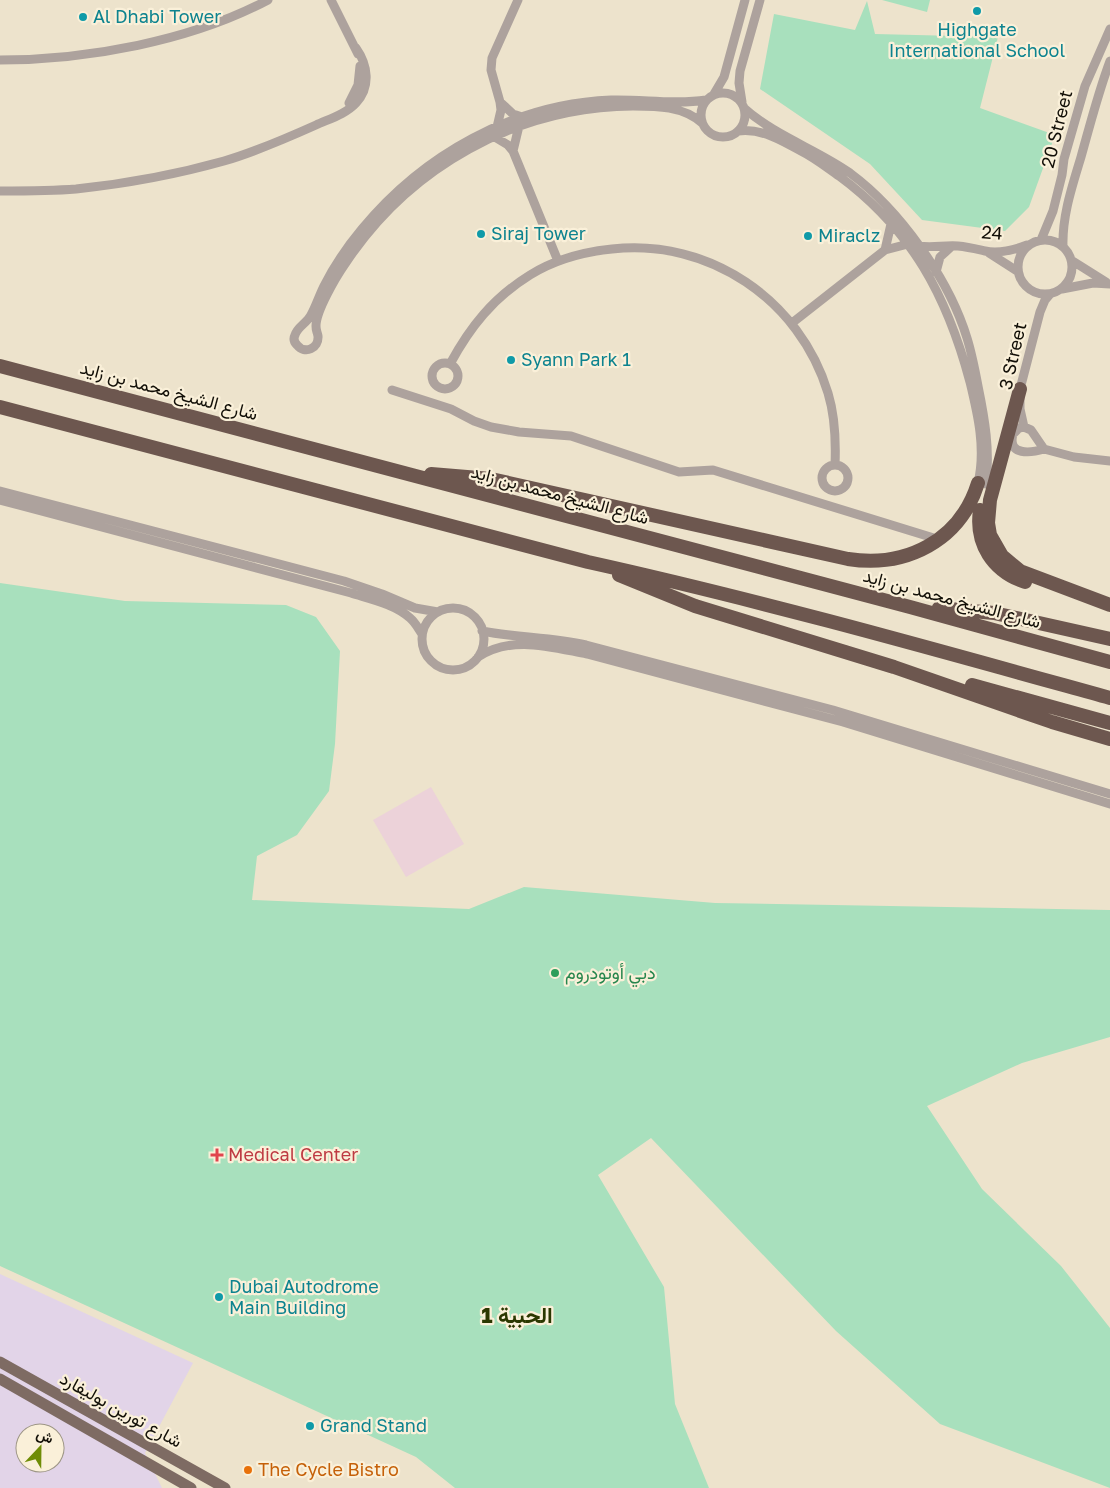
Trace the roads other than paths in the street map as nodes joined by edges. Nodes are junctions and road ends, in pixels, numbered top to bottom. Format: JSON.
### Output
{"nodes":[{"id":1,"x":268,"y":0,"type":"edge"},
{"id":2,"x":331,"y":0,"type":"edge"},
{"id":3,"x":518,"y":0,"type":"edge"},
{"id":4,"x":745,"y":0,"type":"edge"},
{"id":5,"x":760,"y":0,"type":"edge"},
{"id":6,"x":1110,"y":29,"type":"edge"},
{"id":7,"x":0,"y":60,"type":"edge"},
{"id":8,"x":1110,"y":61,"type":"edge"},
{"id":9,"x":714,"y":94,"type":"junction"},
{"id":10,"x":706,"y":100,"type":"junction"},
{"id":11,"x":500,"y":102,"type":"junction"},
{"id":12,"x":743,"y":106,"type":"junction"},
{"id":13,"x":520,"y":121,"type":"junction"},
{"id":14,"x":702,"y":123,"type":"junction"},
{"id":15,"x":497,"y":126,"type":"junction"},
{"id":16,"x":738,"y":131,"type":"junction"},
{"id":17,"x":493,"y":136,"type":"junction"},
{"id":18,"x":513,"y":151,"type":"junction"},
{"id":19,"x":0,"y":192,"type":"edge"},
{"id":20,"x":892,"y":224,"type":"junction"},
{"id":21,"x":1041,"y":240,"type":"junction"},
{"id":22,"x":908,"y":244,"type":"junction"},
{"id":23,"x":1029,"y":245,"type":"junction"},
{"id":24,"x":919,"y":246,"type":"junction"},
{"id":25,"x":952,"y":246,"type":"junction"},
{"id":26,"x":1063,"y":247,"type":"junction"},
{"id":27,"x":885,"y":250,"type":"junction"},
{"id":28,"x":986,"y":251,"type":"junction"},
{"id":29,"x":1071,"y":260,"type":"junction"},
{"id":30,"x":558,"y":262,"type":"junction"},
{"id":31,"x":1017,"y":270,"type":"junction"},
{"id":32,"x":936,"y":272,"type":"junction"},
{"id":33,"x":1109,"y":284,"type":"edge"},
{"id":34,"x":1062,"y":288,"type":"junction"},
{"id":35,"x":1050,"y":294,"type":"junction"},
{"id":36,"x":792,"y":323,"type":"junction"},
{"id":37,"x":450,"y":364,"type":"dead end"},
{"id":38,"x":0,"y":366,"type":"edge"},
{"id":39,"x":1020,"y":389,"type":"junction"},
{"id":40,"x":392,"y":390,"type":"dead end"},
{"id":41,"x":0,"y":406,"type":"edge"},
{"id":42,"x":1024,"y":427,"type":"junction"},
{"id":43,"x":1044,"y":449,"type":"junction"},
{"id":44,"x":1110,"y":461,"type":"edge"},
{"id":45,"x":835,"y":464,"type":"dead end"},
{"id":46,"x":400,"y":473,"type":"junction"},
{"id":47,"x":982,"y":483,"type":"junction"},
{"id":48,"x":0,"y":491,"type":"edge"},
{"id":49,"x":0,"y":500,"type":"edge"},
{"id":50,"x":938,"y":539,"type":"junction"},
{"id":51,"x":588,"y":562,"type":"junction"},
{"id":52,"x":1110,"y":605,"type":"edge"},
{"id":53,"x":910,"y":607,"type":"junction"},
{"id":54,"x":438,"y":612,"type":"junction"},
{"id":55,"x":482,"y":631,"type":"junction"},
{"id":56,"x":422,"y":634,"type":"junction"},
{"id":57,"x":1110,"y":639,"type":"edge"},
{"id":58,"x":478,"y":657,"type":"junction"},
{"id":59,"x":1110,"y":662,"type":"edge"},
{"id":60,"x":894,"y":667,"type":"junction"},
{"id":61,"x":1110,"y":698,"type":"edge"},
{"id":62,"x":1110,"y":723,"type":"edge"},
{"id":63,"x":1110,"y":739,"type":"edge"},
{"id":64,"x":1110,"y":794,"type":"edge"},
{"id":65,"x":1110,"y":804,"type":"edge"},
{"id":66,"x":0,"y":1362,"type":"edge"},
{"id":67,"x":0,"y":1379,"type":"edge"},
{"id":68,"x":77,"y":1405,"type":"junction"},
{"id":69,"x":62,"y":1414,"type":"junction"},
{"id":70,"x":191,"y":1488,"type":"edge"},
{"id":71,"x":225,"y":1488,"type":"edge"}],
"edges":[{"from":1,"to":7,"type":"street"},
{"from":2,"to":19,"type":"street"},
{"from":3,"to":11,"type":"street"},
{"from":4,"to":9,"type":"street"},
{"from":5,"to":12,"type":"street"},
{"from":6,"to":21,"type":"street","name":"20 Street"},
{"from":8,"to":26,"type":"street","name":"20 Street"},
{"from":9,"to":10,"type":"street"},
{"from":9,"to":12,"type":"street"},
{"from":10,"to":13,"type":"street"},
{"from":10,"to":14,"type":"street"},
{"from":11,"to":13,"type":"street"},
{"from":11,"to":15,"type":"street"},
{"from":12,"to":16,"type":"street"},
{"from":12,"to":24,"type":"street"},
{"from":13,"to":14,"type":"street"},
{"from":13,"to":15,"type":"street"},
{"from":13,"to":17,"type":"street"},
{"from":13,"to":18,"type":"street"},
{"from":14,"to":16,"type":"street"},
{"from":15,"to":17,"type":"street"},
{"from":16,"to":20,"type":"street"},
{"from":17,"to":18,"type":"street"},
{"from":18,"to":30,"type":"street"},
{"from":20,"to":22,"type":"street"},
{"from":20,"to":27,"type":"street"},
{"from":21,"to":23,"type":"street"},
{"from":21,"to":26,"type":"street"},
{"from":22,"to":27,"type":"street"},
{"from":22,"to":47,"type":"street"},
{"from":23,"to":28,"type":"street","name":"24"},
{"from":23,"to":31,"type":"street"},
{"from":24,"to":25,"type":"street","name":"24"},
{"from":24,"to":32,"type":"street"},
{"from":25,"to":28,"type":"street","name":"24"},
{"from":25,"to":32,"type":"street"},
{"from":26,"to":29,"type":"street"},
{"from":27,"to":36,"type":"street"},
{"from":28,"to":31,"type":"street"},
{"from":29,"to":33,"type":"street"},
{"from":29,"to":34,"type":"street"},
{"from":30,"to":36,"type":"street"},
{"from":30,"to":37,"type":"street"},
{"from":31,"to":35,"type":"street"},
{"from":32,"to":47,"type":"street"},
{"from":33,"to":34,"type":"street"},
{"from":34,"to":35,"type":"street"},
{"from":35,"to":39,"type":"street","name":"3 Street"},
{"from":36,"to":45,"type":"street"},
{"from":38,"to":46,"type":"highway","name":"شارع الشيخ محمد بن زايد"},
{"from":39,"to":42,"type":"street","name":"3 Street"},
{"from":39,"to":52,"type":"highway"},
{"from":40,"to":50,"type":"street"},
{"from":41,"to":51,"type":"highway"},
{"from":42,"to":43,"type":"street"},
{"from":42,"to":43,"type":"street"},
{"from":43,"to":44,"type":"street"},
{"from":46,"to":50,"type":"highway"},
{"from":46,"to":53,"type":"highway","name":"شارع الشيخ محمد بن زايد"},
{"from":47,"to":50,"type":"highway"},
{"from":47,"to":52,"type":"highway"},
{"from":48,"to":54,"type":"street"},
{"from":49,"to":56,"type":"street"},
{"from":51,"to":60,"type":"highway"},
{"from":51,"to":61,"type":"highway"},
{"from":53,"to":57,"type":"highway"},
{"from":53,"to":59,"type":"highway","name":"شارع الشيخ محمد بن زايد"},
{"from":54,"to":55,"type":"street"},
{"from":54,"to":56,"type":"street"},
{"from":55,"to":58,"type":"street"},
{"from":55,"to":64,"type":"street"},
{"from":56,"to":58,"type":"street"},
{"from":58,"to":65,"type":"street"},
{"from":60,"to":62,"type":"highway"},
{"from":60,"to":63,"type":"highway"},
{"from":66,"to":68,"type":"main road","name":"شارع تورين بوليفارد"},
{"from":67,"to":69,"type":"main road","name":"شارع تورين بوليفارد"},
{"from":68,"to":69,"type":"main road"},
{"from":68,"to":71,"type":"main road","name":"شارع تورين بوليفارد"},
{"from":69,"to":70,"type":"main road","name":"شارع تورين بوليفارد"}]}
